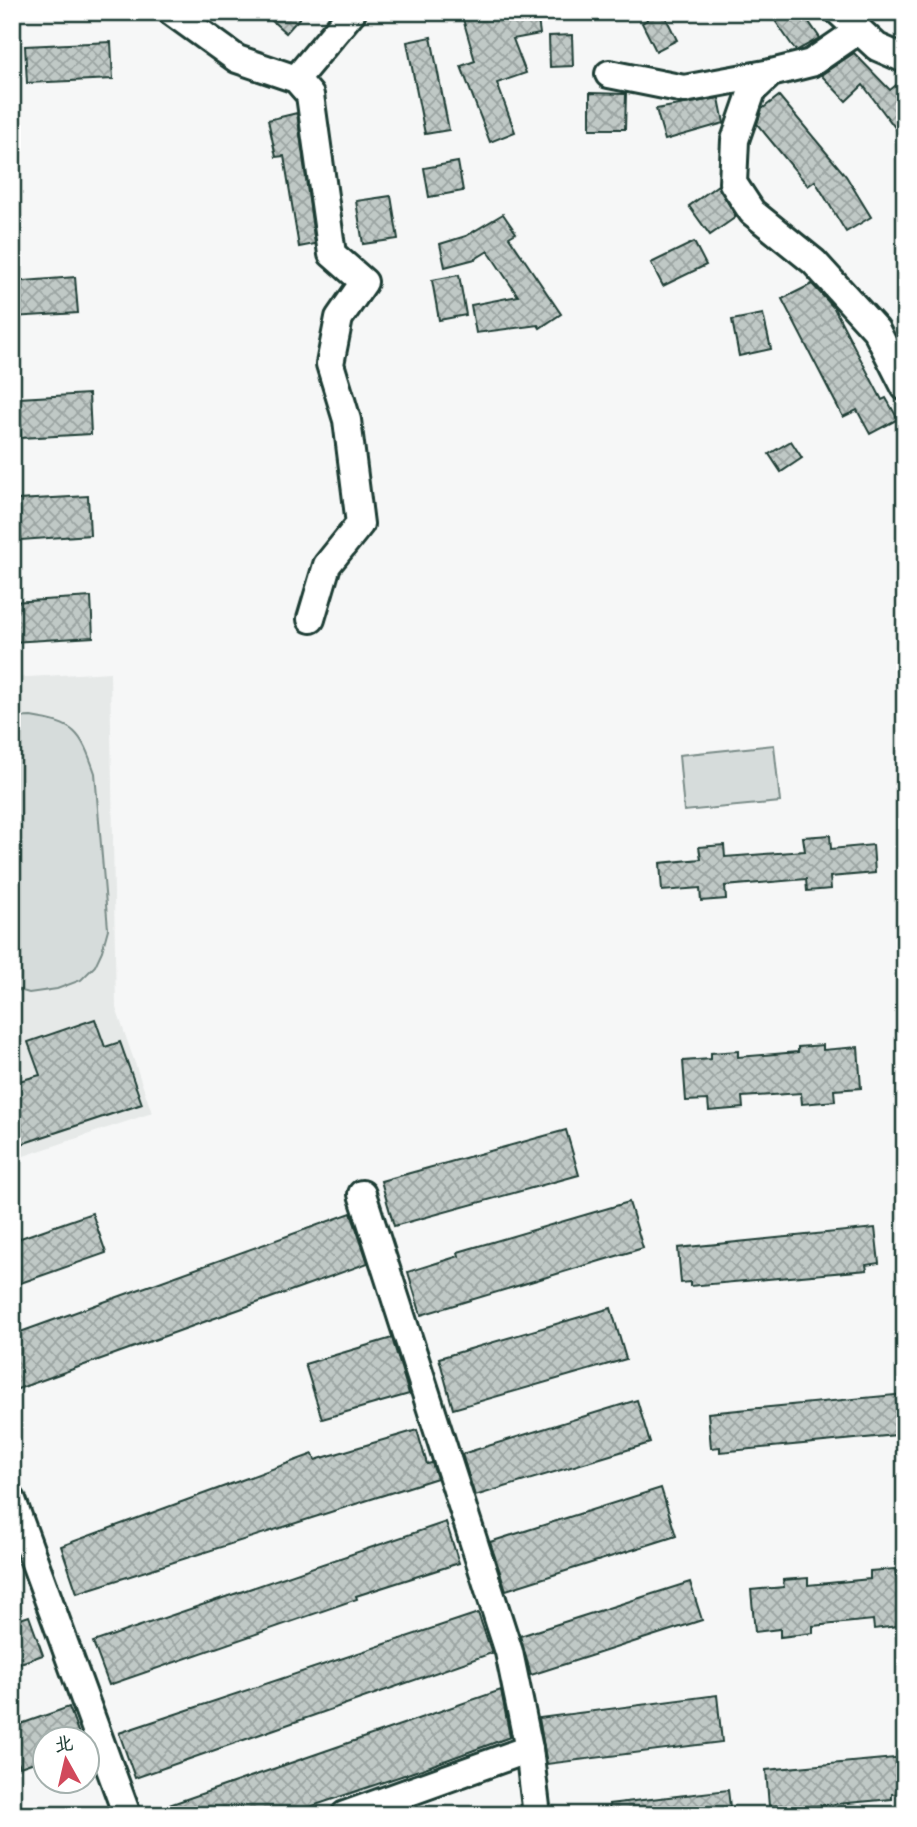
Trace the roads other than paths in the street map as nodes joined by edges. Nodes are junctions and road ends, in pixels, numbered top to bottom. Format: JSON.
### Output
{"nodes":[{"id":1,"x":172,"y":12,"type":"edge"},
{"id":2,"x":352,"y":12,"type":"edge"},
{"id":3,"x":839,"y":12,"type":"edge"},
{"id":4,"x":859,"y":30,"type":"junction"},
{"id":5,"x":905,"y":59,"type":"edge"},
{"id":6,"x":771,"y":73,"type":"junction"},
{"id":7,"x":609,"y":74,"type":"dead end"},
{"id":8,"x":296,"y":79,"type":"junction"},
{"id":9,"x":905,"y":387,"type":"edge"},
{"id":10,"x":311,"y":619,"type":"dead end"},
{"id":11,"x":362,"y":1195,"type":"dead end"},
{"id":12,"x":12,"y":1500,"type":"edge"},
{"id":13,"x":529,"y":1749,"type":"junction"},
{"id":14,"x":127,"y":1815,"type":"edge"},
{"id":15,"x":345,"y":1815,"type":"edge"},
{"id":16,"x":537,"y":1815,"type":"edge"}],
"edges":[{"from":1,"to":8,"type":"street"},
{"from":2,"to":8,"type":"street"},
{"from":3,"to":4,"type":"street"},
{"from":4,"to":5,"type":"street"},
{"from":4,"to":6,"type":"street"},
{"from":6,"to":7,"type":"street"},
{"from":6,"to":9,"type":"street"},
{"from":8,"to":10,"type":"street"},
{"from":11,"to":13,"type":"street"},
{"from":12,"to":14,"type":"street"},
{"from":13,"to":15,"type":"street"},
{"from":13,"to":16,"type":"street"}]}
